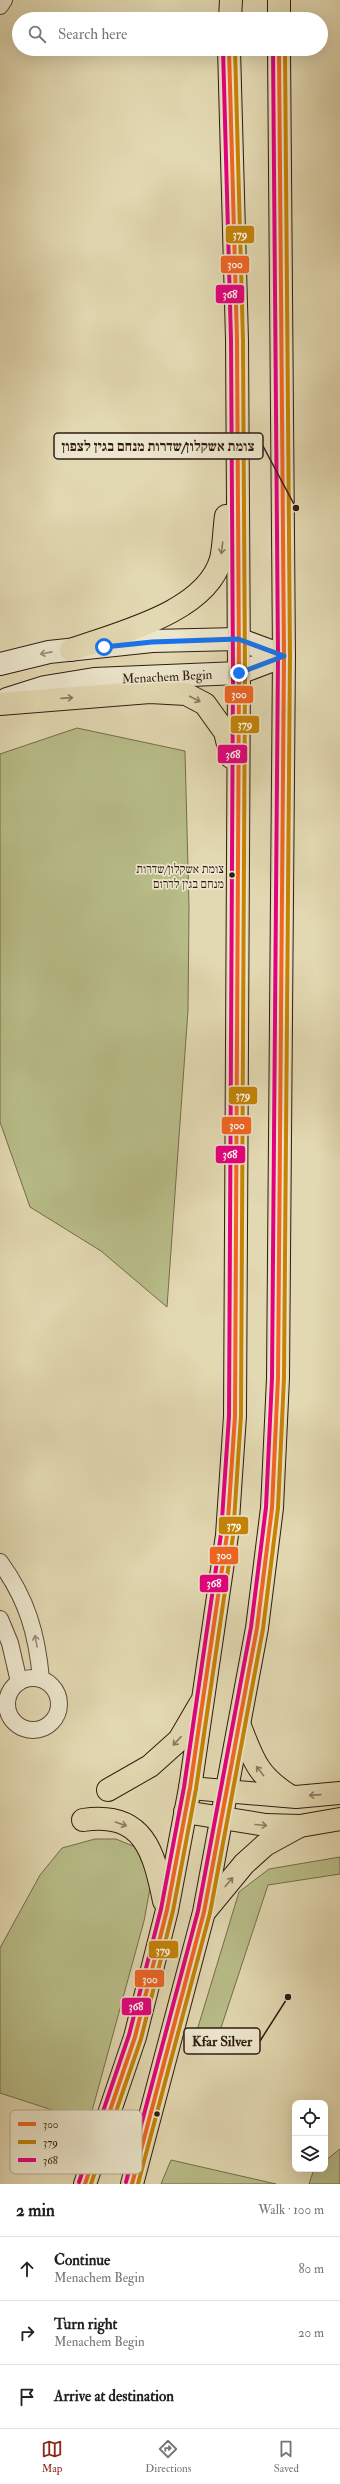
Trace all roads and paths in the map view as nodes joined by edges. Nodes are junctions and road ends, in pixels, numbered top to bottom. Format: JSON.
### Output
{"nodes":[{"id":1,"x":4,"y":0,"type":"edge"},
{"id":2,"x":231,"y":0,"type":"edge"},
{"id":3,"x":279,"y":0,"type":"edge"},
{"id":4,"x":0,"y":6,"type":"edge"},
{"id":5,"x":230,"y":12,"type":"edge"},
{"id":6,"x":279,"y":12,"type":"edge"},
{"id":7,"x":229,"y":56,"type":"edge"},
{"id":8,"x":279,"y":56,"type":"edge"},
{"id":9,"x":238,"y":426,"type":"junction"},
{"id":10,"x":238,"y":639,"type":"junction"},
{"id":11,"x":71,"y":650,"type":"junction"},
{"id":12,"x":284,"y":656,"type":"junction"},
{"id":13,"x":0,"y":664,"type":"edge"},
{"id":14,"x":239,"y":673,"type":"junction"},
{"id":15,"x":0,"y":703,"type":"edge"},
{"id":16,"x":238,"y":787,"type":"junction"},
{"id":17,"x":0,"y":1562,"type":"edge"},
{"id":18,"x":0,"y":1619,"type":"edge"},
{"id":19,"x":41,"y":1679,"type":"junction"},
{"id":20,"x":19,"y":1682,"type":"junction"},
{"id":21,"x":205,"y":1696,"type":"junction"},
{"id":22,"x":240,"y":1726,"type":"junction"},
{"id":23,"x":190,"y":1788,"type":"junction"},
{"id":24,"x":108,"y":1790,"type":"dead end"},
{"id":25,"x":228,"y":1792,"type":"junction"},
{"id":26,"x":340,"y":1793,"type":"edge"},
{"id":27,"x":290,"y":1796,"type":"junction"},
{"id":28,"x":185,"y":1812,"type":"junction"},
{"id":29,"x":340,"y":1819,"type":"edge"},
{"id":30,"x":83,"y":1820,"type":"dead end"},
{"id":31,"x":222,"y":1820,"type":"junction"},
{"id":32,"x":300,"y":1826,"type":"junction"},
{"id":33,"x":166,"y":1910,"type":"junction"},
{"id":34,"x":204,"y":1912,"type":"junction"},
{"id":35,"x":110,"y":2110,"type":"edge"},
{"id":36,"x":142,"y":2146,"type":"edge"},
{"id":37,"x":88,"y":2174,"type":"edge"},
{"id":38,"x":135,"y":2174,"type":"edge"},
{"id":39,"x":85,"y":2184,"type":"edge"},
{"id":40,"x":132,"y":2184,"type":"edge"}],
"edges":[{"from":1,"to":4,"type":"street"},
{"from":2,"to":5,"type":"highway"},
{"from":3,"to":6,"type":"highway"},
{"from":7,"to":9,"type":"highway"},
{"from":8,"to":12,"type":"highway"},
{"from":9,"to":10,"type":"highway"},
{"from":9,"to":11,"type":"highway","one_way":true},
{"from":10,"to":11,"type":"main road"},
{"from":10,"to":12,"type":"main road"},
{"from":10,"to":14,"type":"highway"},
{"from":11,"to":13,"type":"main road","one_way":true},
{"from":12,"to":14,"type":"main road","name":"Menachem Begin"},
{"from":12,"to":22,"type":"highway"},
{"from":14,"to":15,"type":"main road","name":"Menachem Begin"},
{"from":14,"to":16,"type":"highway"},
{"from":15,"to":16,"type":"highway","one_way":true},
{"from":16,"to":21,"type":"highway"},
{"from":19,"to":17,"type":"street","one_way":true},
{"from":18,"to":20,"type":"street"},
{"from":19,"to":20,"type":"street"},
{"from":19,"to":20,"type":"street"},
{"from":21,"to":23,"type":"highway"},
{"from":21,"to":24,"type":"highway","one_way":true},
{"from":22,"to":25,"type":"highway"},
{"from":27,"to":22,"type":"highway","one_way":true},
{"from":23,"to":25,"type":"highway"},
{"from":23,"to":28,"type":"highway"},
{"from":25,"to":27,"type":"highway"},
{"from":25,"to":31,"type":"highway"},
{"from":26,"to":27,"type":"highway","one_way":true},
{"from":28,"to":31,"type":"highway"},
{"from":28,"to":33,"type":"highway"},
{"from":29,"to":32,"type":"highway"},
{"from":30,"to":33,"type":"highway","one_way":true},
{"from":31,"to":32,"type":"highway","one_way":true},
{"from":31,"to":34,"type":"highway"},
{"from":34,"to":32,"type":"highway","one_way":true},
{"from":33,"to":35,"type":"highway"},
{"from":34,"to":36,"type":"highway"},
{"from":37,"to":39,"type":"highway"},
{"from":38,"to":40,"type":"highway"}]}
